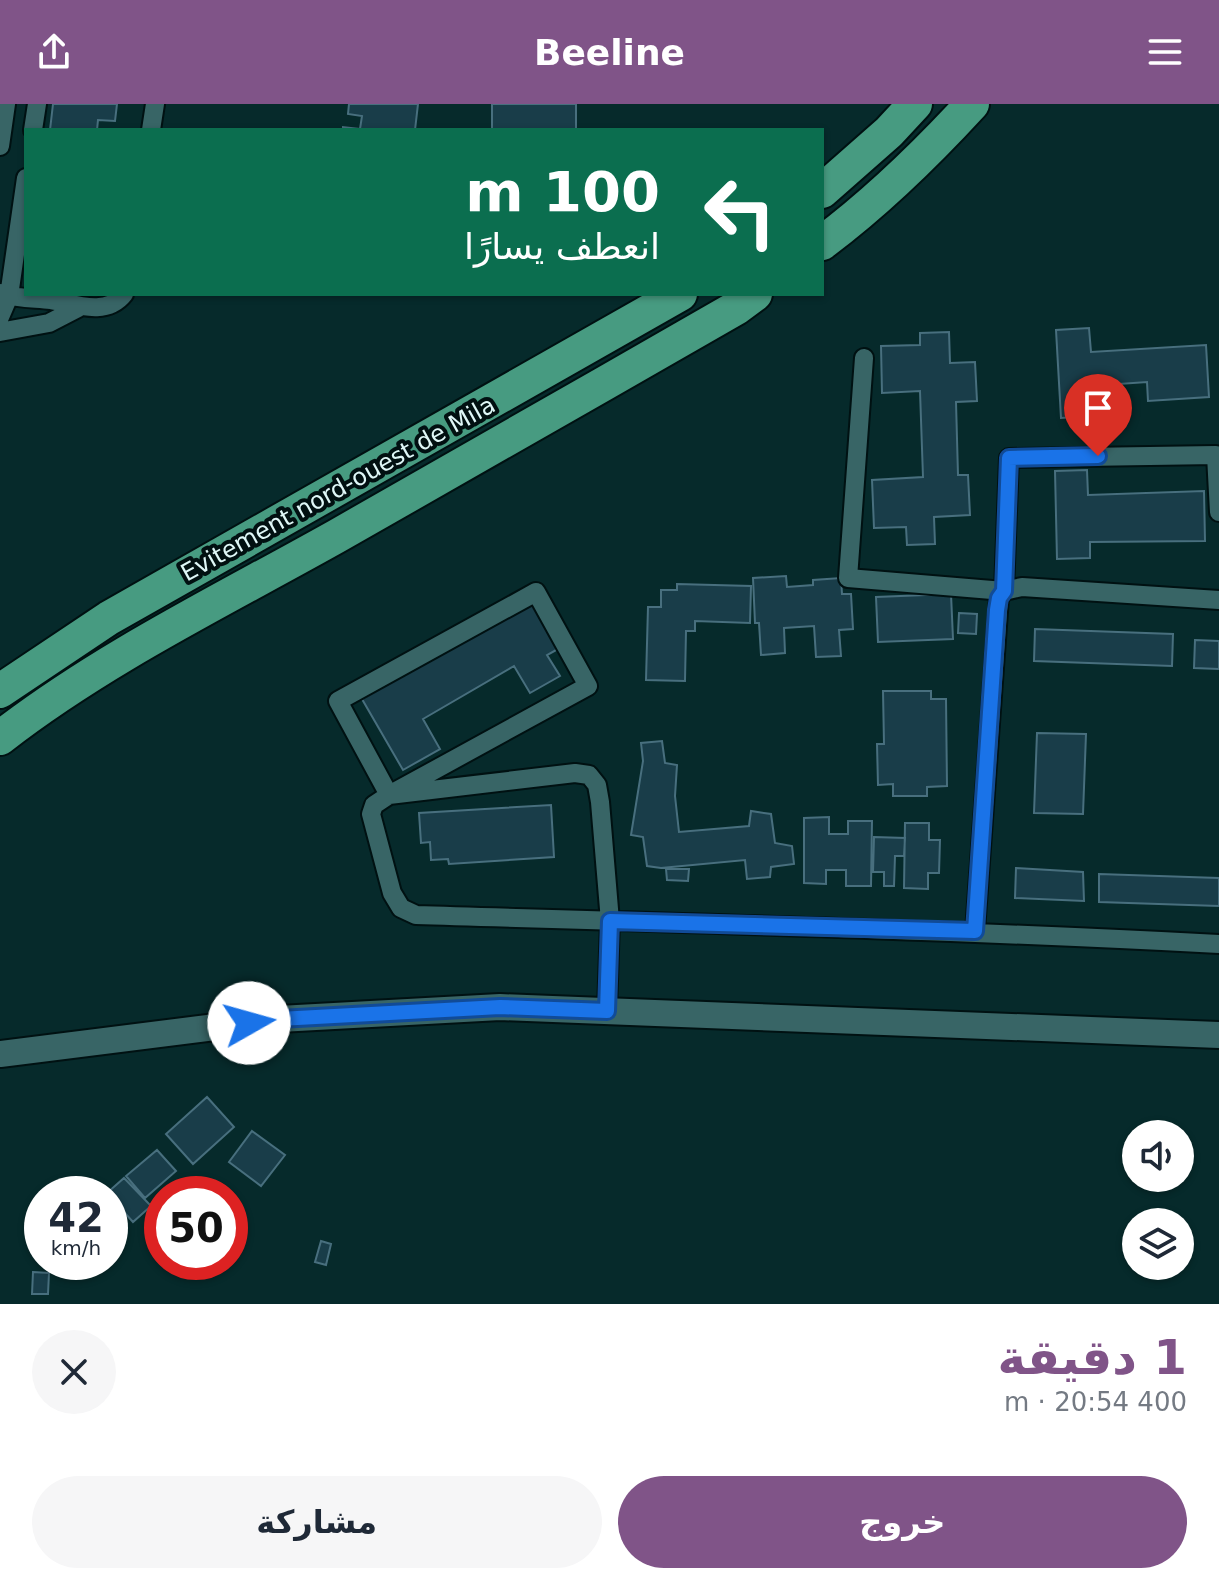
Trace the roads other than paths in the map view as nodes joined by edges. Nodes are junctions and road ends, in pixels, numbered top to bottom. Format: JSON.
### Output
{"nodes":[{"id":1,"x":6,"y":104,"type":"edge"},
{"id":2,"x":37,"y":104,"type":"edge"},
{"id":3,"x":155,"y":104,"type":"edge"},
{"id":4,"x":915,"y":104,"type":"edge"},
{"id":5,"x":972,"y":104,"type":"edge"},
{"id":6,"x":33,"y":128,"type":"edge"},
{"id":7,"x":151,"y":128,"type":"edge"},
{"id":8,"x":0,"y":146,"type":"edge"},
{"id":9,"x":24,"y":189,"type":"edge"},
{"id":10,"x":824,"y":189,"type":"edge"},
{"id":11,"x":824,"y":241,"type":"edge"},
{"id":12,"x":4,"y":295,"type":"edge"},
{"id":13,"x":122,"y":296,"type":"edge"},
{"id":14,"x":676,"y":296,"type":"edge"},
{"id":15,"x":752,"y":296,"type":"edge"},
{"id":16,"x":78,"y":308,"type":"junction"},
{"id":17,"x":0,"y":317,"type":"edge"},
{"id":18,"x":0,"y":332,"type":"edge"},
{"id":19,"x":864,"y":358,"type":"dead end"},
{"id":20,"x":1219,"y":512,"type":"edge"},
{"id":21,"x":1004,"y":591,"type":"junction"},
{"id":22,"x":1219,"y":600,"type":"edge"},
{"id":23,"x":0,"y":691,"type":"edge"},
{"id":24,"x":0,"y":738,"type":"edge"},
{"id":25,"x":389,"y":795,"type":"junction"},
{"id":26,"x":610,"y":921,"type":"junction"},
{"id":27,"x":975,"y":931,"type":"junction"},
{"id":28,"x":1219,"y":944,"type":"edge"},
{"id":29,"x":607,"y":1011,"type":"junction"},
{"id":30,"x":1219,"y":1035,"type":"edge"},
{"id":31,"x":0,"y":1054,"type":"edge"}],
"edges":[{"from":1,"to":8,"type":"street"},
{"from":2,"to":6,"type":"street"},
{"from":3,"to":7,"type":"street"},
{"from":4,"to":10,"type":"highway"},
{"from":5,"to":11,"type":"highway"},
{"from":9,"to":12,"type":"street"},
{"from":12,"to":16,"type":"street"},
{"from":12,"to":17,"type":"street"},
{"from":13,"to":16,"type":"street"},
{"from":14,"to":23,"type":"highway","name":"Evitement nord-ouest de Mila"},
{"from":15,"to":24,"type":"highway"},
{"from":16,"to":18,"type":"street"},
{"from":19,"to":21,"type":"street"},
{"from":20,"to":21,"type":"street"},
{"from":21,"to":22,"type":"street"},
{"from":21,"to":27,"type":"street"},
{"from":25,"to":25,"type":"street"},
{"from":25,"to":26,"type":"street"},
{"from":25,"to":26,"type":"street"},
{"from":26,"to":27,"type":"street"},
{"from":26,"to":29,"type":"street"},
{"from":27,"to":28,"type":"street"},
{"from":29,"to":30,"type":"main road"},
{"from":29,"to":31,"type":"main road"}]}
